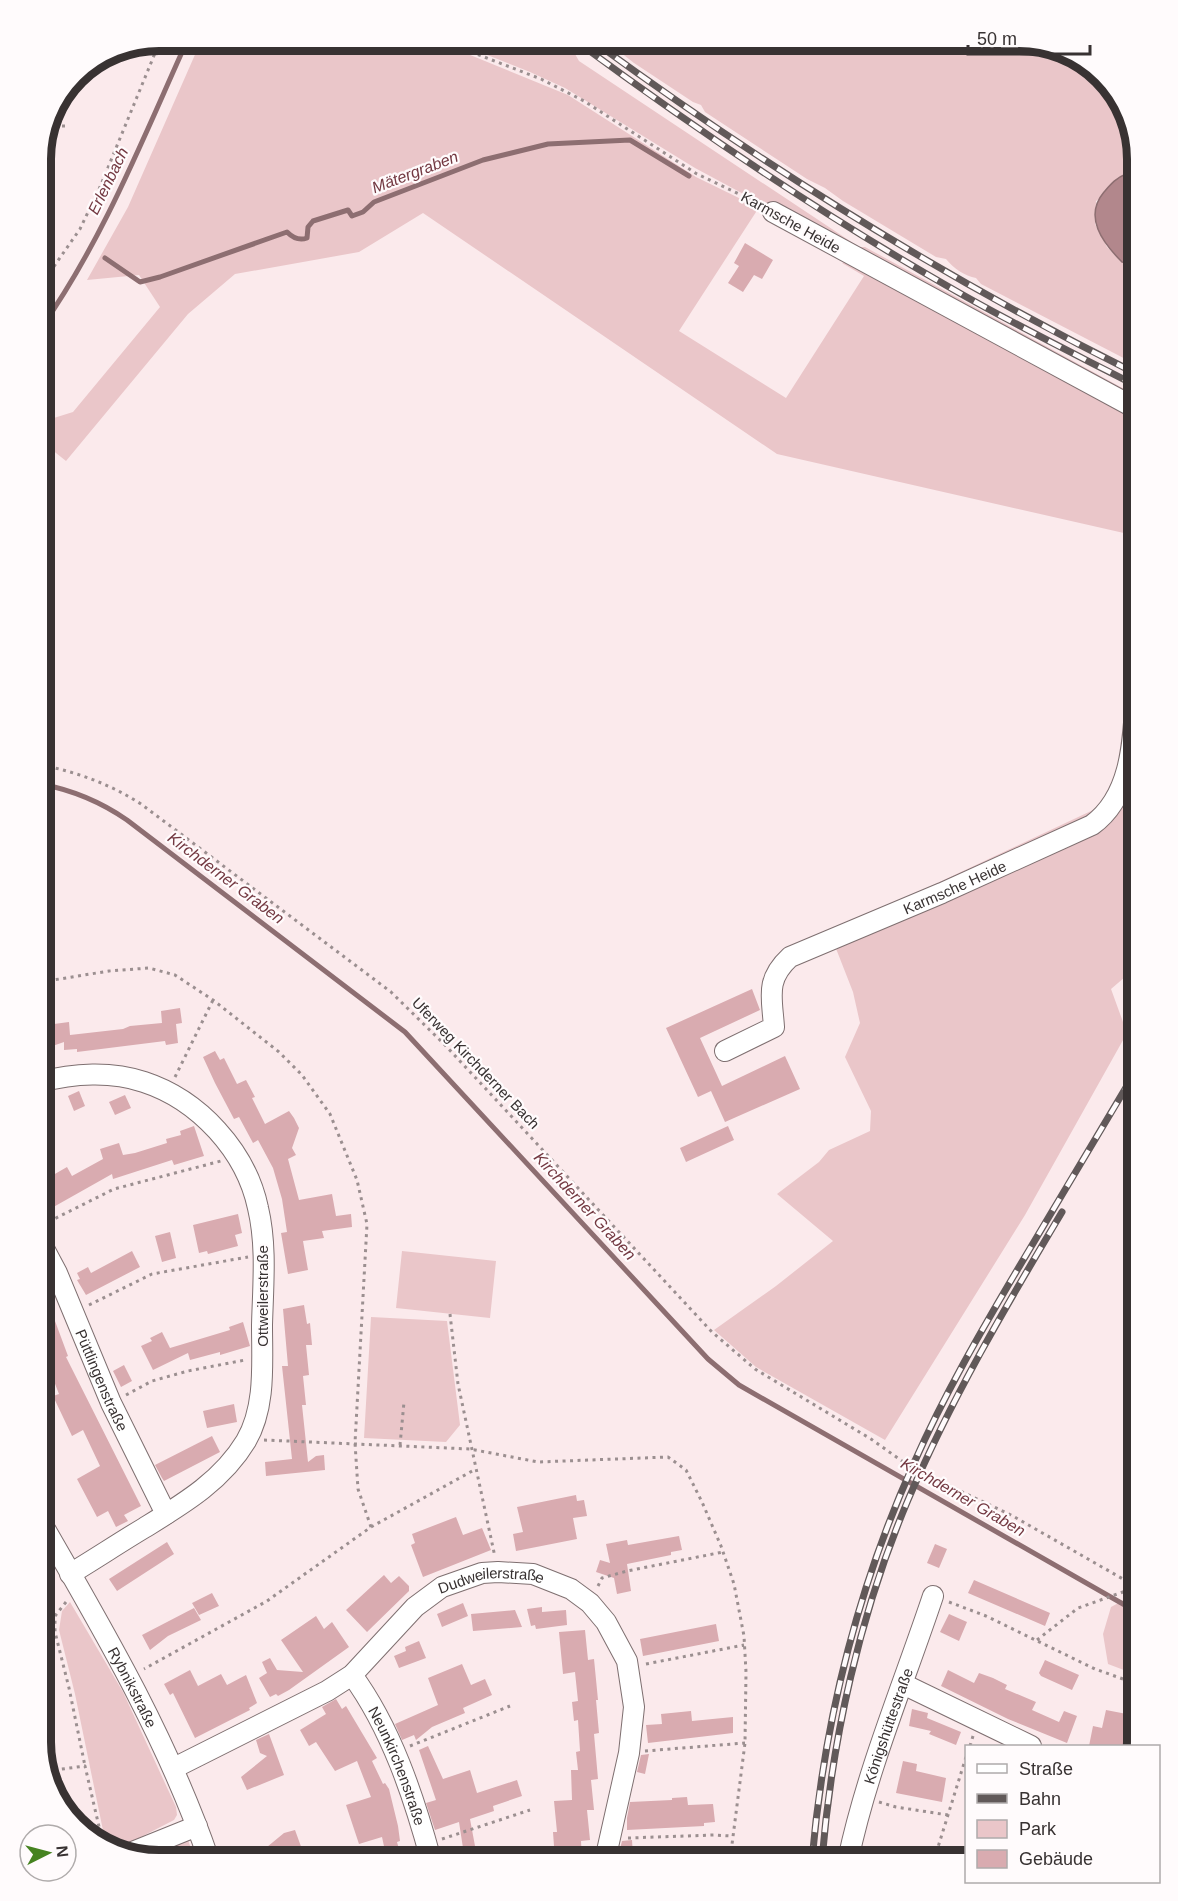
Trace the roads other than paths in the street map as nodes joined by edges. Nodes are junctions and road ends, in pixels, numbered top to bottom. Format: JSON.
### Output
{"nodes":[{"id":1,"x":773,"y":212,"type":"road end"},
{"id":2,"x":1127,"y":403,"type":"edge"},
{"id":3,"x":1127,"y":764,"type":"edge"},
{"id":4,"x":725,"y":1051,"type":"dead end"},
{"id":5,"x":51,"y":1081,"type":"edge"},
{"id":6,"x":51,"y":1262,"type":"edge"},
{"id":7,"x":166,"y":1515,"type":"junction"},
{"id":8,"x":51,"y":1541,"type":"edge"},
{"id":9,"x":74,"y":1580,"type":"junction"},
{"id":10,"x":933,"y":1596,"type":"road end"},
{"id":11,"x":352,"y":1675,"type":"junction"},
{"id":12,"x":903,"y":1684,"type":"junction"},
{"id":13,"x":1029,"y":1745,"type":"edge"},
{"id":14,"x":174,"y":1768,"type":"junction"},
{"id":15,"x":197,"y":1826,"type":"junction"},
{"id":16,"x":141,"y":1848,"type":"edge"},
{"id":17,"x":205,"y":1850,"type":"edge"},
{"id":18,"x":427,"y":1850,"type":"edge"},
{"id":19,"x":606,"y":1850,"type":"edge"},
{"id":20,"x":851,"y":1850,"type":"edge"}],
"edges":[{"from":1,"to":2,"type":"street","name":"Karmsche Heide"},
{"from":3,"to":4,"type":"street","name":"Karmsche Heide"},
{"from":5,"to":7,"type":"street","name":"Ottweilerstraße"},
{"from":6,"to":7,"type":"street","name":"Püttlingenstraße"},
{"from":7,"to":9,"type":"street","name":"Ottweilerstraße"},
{"from":8,"to":9,"type":"street","name":"Rybnikstraße"},
{"from":9,"to":14,"type":"street","name":"Rybnikstraße"},
{"from":10,"to":12,"type":"street","name":"Königshüttestraße"},
{"from":11,"to":14,"type":"street","name":"Dudweilerstraße"},
{"from":11,"to":18,"type":"street","name":"Neunkirchenstraße"},
{"from":11,"to":19,"type":"street","name":"Dudweilerstraße"},
{"from":12,"to":13,"type":"street"},
{"from":12,"to":20,"type":"street","name":"Königshüttestraße"},
{"from":14,"to":15,"type":"street","name":"Rybnikstraße"},
{"from":15,"to":16,"type":"street"},
{"from":15,"to":17,"type":"street","name":"Rybnikstraße"}]}
